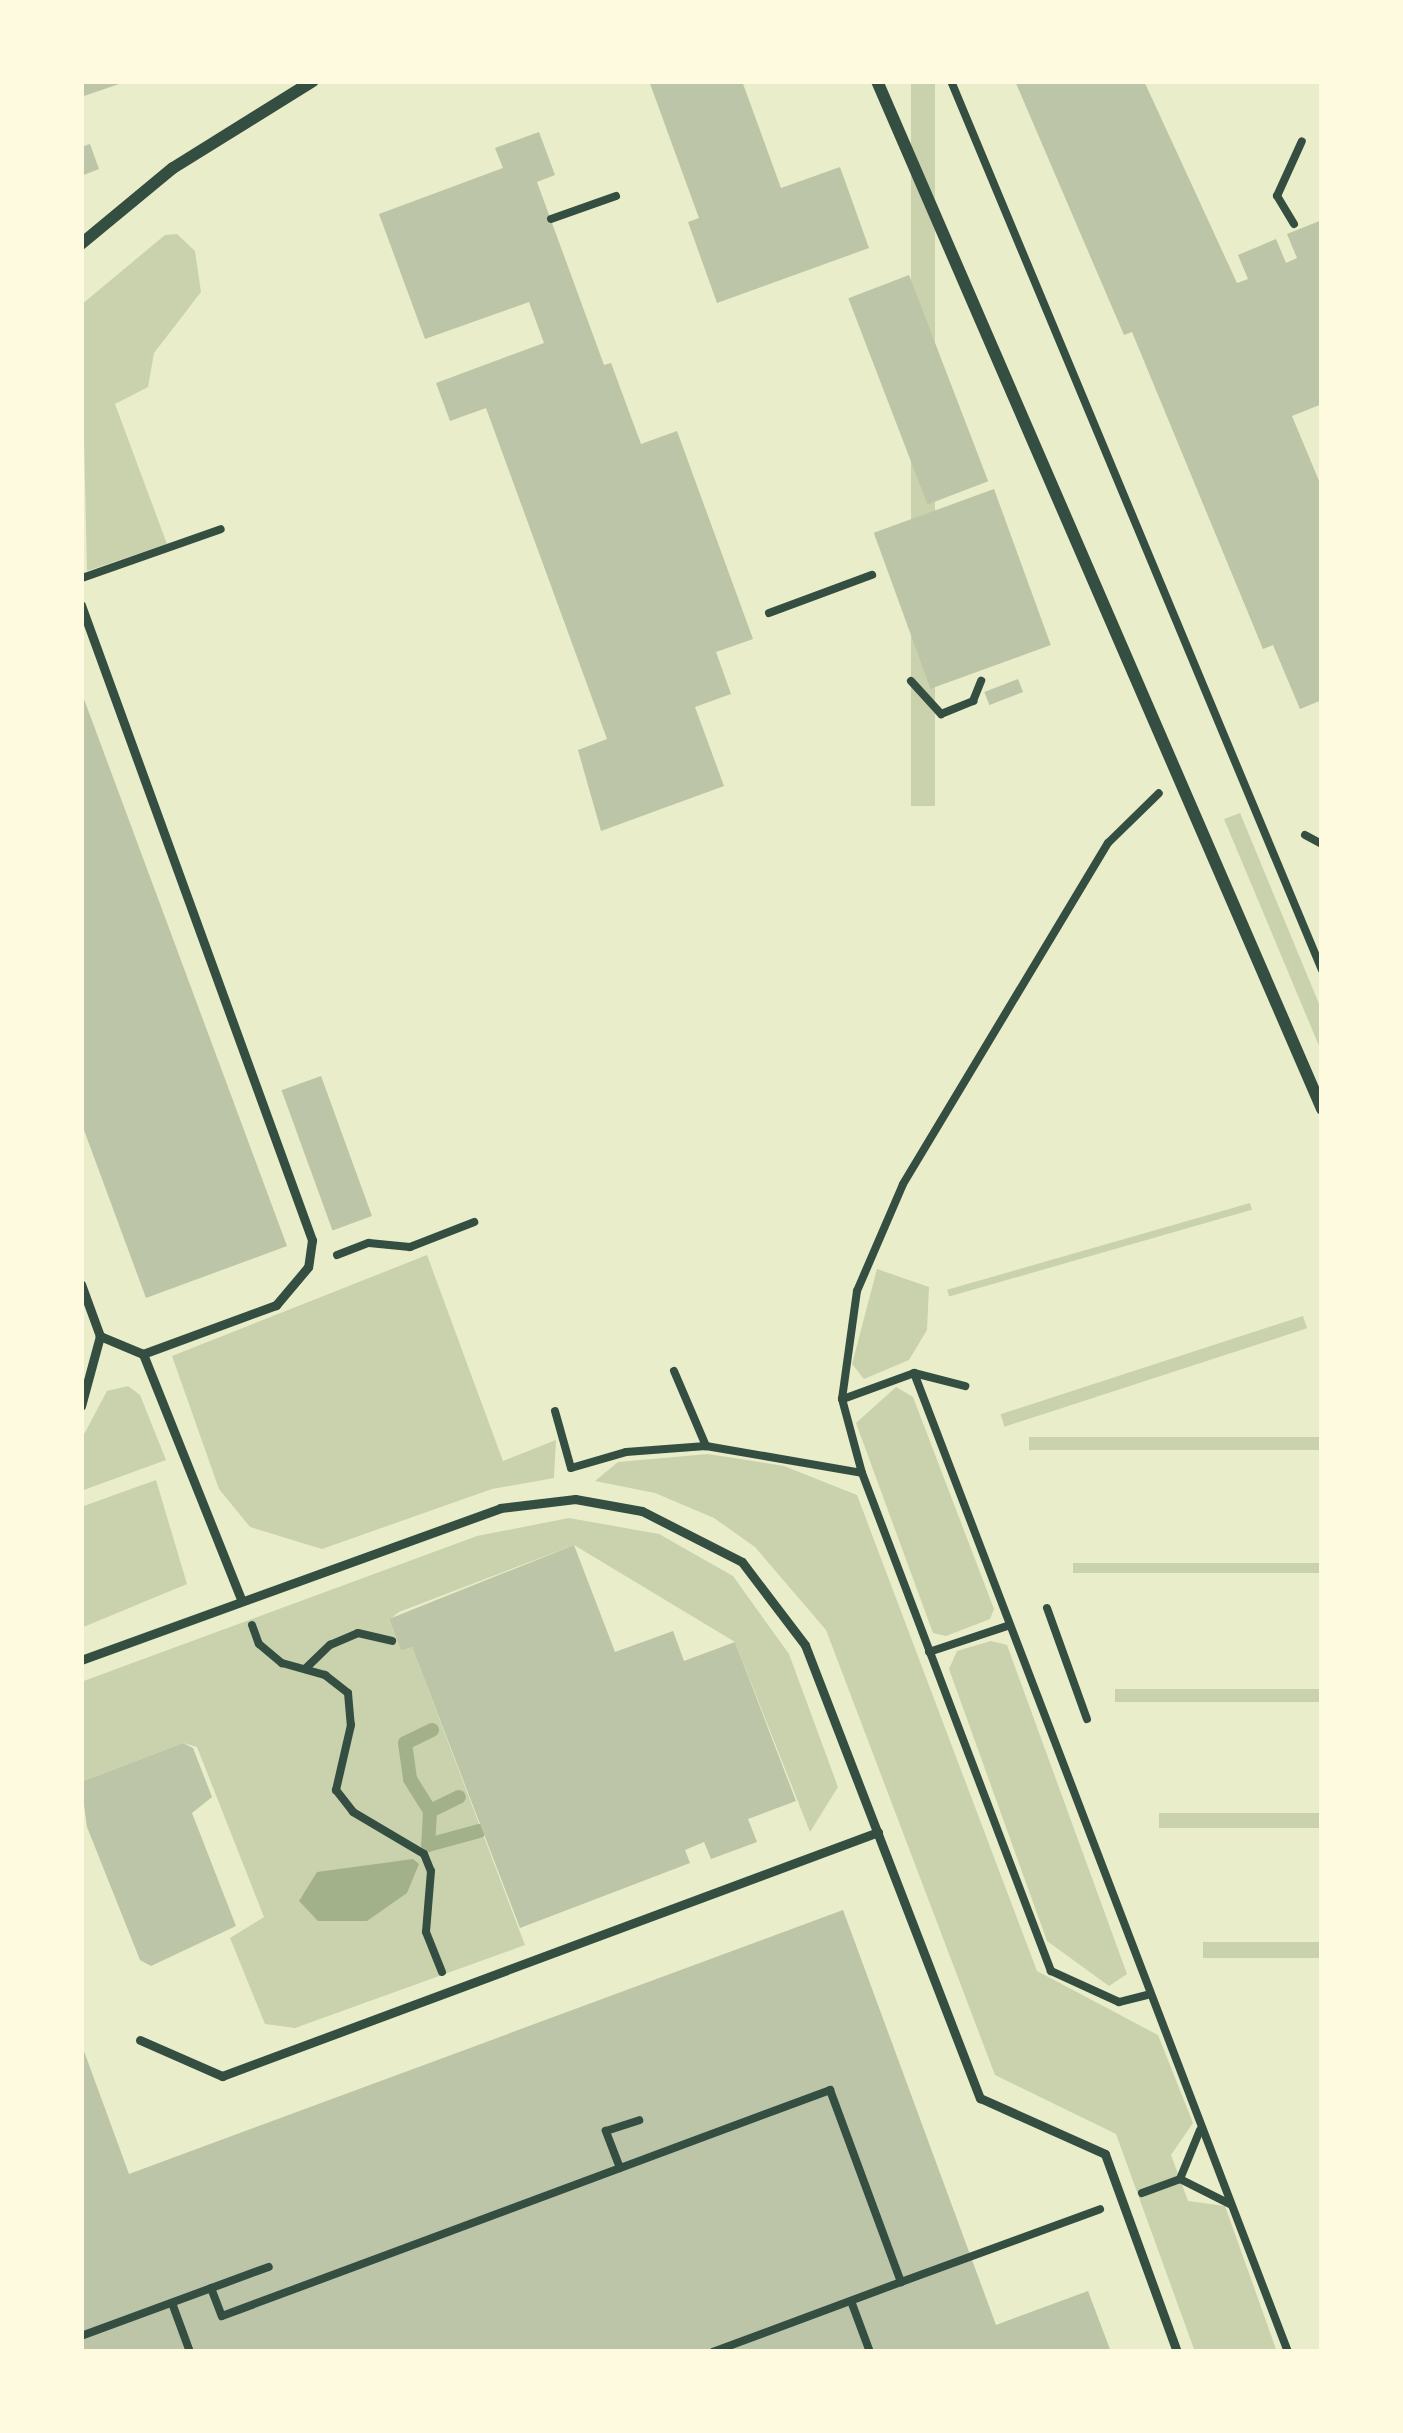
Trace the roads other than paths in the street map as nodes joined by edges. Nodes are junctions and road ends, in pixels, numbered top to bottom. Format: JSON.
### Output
{"nodes":[{"id":1,"x":313,"y":81,"type":"edge"},
{"id":2,"x":877,"y":81,"type":"edge"},
{"id":3,"x":81,"y":244,"type":"edge"},
{"id":4,"x":81,"y":604,"type":"edge"},
{"id":5,"x":1322,"y":1109,"type":"edge"},
{"id":6,"x":81,"y":1284,"type":"edge"},
{"id":7,"x":100,"y":1336,"type":"junction"},
{"id":8,"x":143,"y":1354,"type":"junction"},
{"id":9,"x":81,"y":1406,"type":"edge"},
{"id":10,"x":242,"y":1601,"type":"junction"},
{"id":11,"x":81,"y":1660,"type":"edge"},
{"id":12,"x":878,"y":1832,"type":"junction"},
{"id":13,"x":140,"y":2040,"type":"dead end"},
{"id":14,"x":1177,"y":2352,"type":"edge"}],
"edges":[{"from":1,"to":3,"type":"street"},
{"from":2,"to":5,"type":"street"},
{"from":4,"to":8,"type":"lane"},
{"from":6,"to":7,"type":"lane"},
{"from":7,"to":8,"type":"lane"},
{"from":7,"to":9,"type":"lane"},
{"from":8,"to":10,"type":"lane"},
{"from":10,"to":11,"type":"lane"},
{"from":10,"to":12,"type":"lane"},
{"from":12,"to":13,"type":"lane"},
{"from":12,"to":14,"type":"lane"}]}
